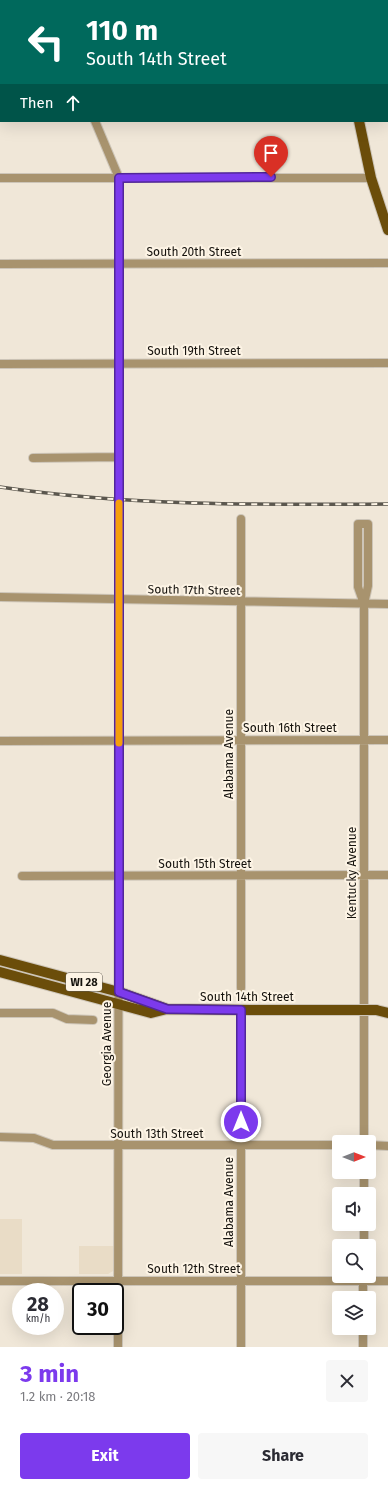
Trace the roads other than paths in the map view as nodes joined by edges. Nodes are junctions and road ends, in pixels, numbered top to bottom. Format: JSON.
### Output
{"nodes":[{"id":1,"x":95,"y":122,"type":"edge"},
{"id":2,"x":359,"y":122,"type":"edge"},
{"id":3,"x":0,"y":178,"type":"edge"},
{"id":4,"x":119,"y":178,"type":"junction"},
{"id":5,"x":371,"y":178,"type":"junction"},
{"id":6,"x":388,"y":230,"type":"edge"},
{"id":7,"x":388,"y":263,"type":"edge"},
{"id":8,"x":0,"y":264,"type":"edge"},
{"id":9,"x":119,"y":264,"type":"junction"},
{"id":10,"x":388,"y":363,"type":"edge"},
{"id":11,"x":0,"y":364,"type":"edge"},
{"id":12,"x":119,"y":364,"type":"junction"},
{"id":13,"x":119,"y":457,"type":"junction"},
{"id":14,"x":33,"y":458,"type":"dead end"},
{"id":15,"x":241,"y":519,"type":"dead end"},
{"id":16,"x":0,"y":597,"type":"edge"},
{"id":17,"x":119,"y":600,"type":"junction"},
{"id":18,"x":241,"y":603,"type":"junction"},
{"id":19,"x":364,"y":604,"type":"junction"},
{"id":20,"x":388,"y":604,"type":"edge"},
{"id":21,"x":241,"y":740,"type":"junction"},
{"id":22,"x":364,"y":740,"type":"junction"},
{"id":23,"x":388,"y":740,"type":"edge"},
{"id":24,"x":0,"y":741,"type":"edge"},
{"id":25,"x":119,"y":741,"type":"junction"},
{"id":26,"x":364,"y":875,"type":"junction"},
{"id":27,"x":388,"y":875,"type":"edge"},
{"id":28,"x":22,"y":876,"type":"dead end"},
{"id":29,"x":119,"y":876,"type":"junction"},
{"id":30,"x":241,"y":876,"type":"junction"},
{"id":31,"x":0,"y":960,"type":"edge"},
{"id":32,"x":0,"y":972,"type":"edge"},
{"id":33,"x":241,"y":988,"type":"dead end"},
{"id":34,"x":119,"y":992,"type":"junction"},
{"id":35,"x":119,"y":1005,"type":"junction"},
{"id":36,"x":388,"y":1007,"type":"edge"},
{"id":37,"x":167,"y":1009,"type":"junction"},
{"id":38,"x":246,"y":1010,"type":"junction"},
{"id":39,"x":376,"y":1010,"type":"junction"},
{"id":40,"x":0,"y":1013,"type":"edge"},
{"id":41,"x":388,"y":1013,"type":"edge"},
{"id":42,"x":93,"y":1020,"type":"dead end"},
{"id":43,"x":364,"y":1135,"type":"edge"},
{"id":44,"x":0,"y":1137,"type":"edge"},
{"id":45,"x":332,"y":1145,"type":"edge"},
{"id":46,"x":376,"y":1145,"type":"edge"},
{"id":47,"x":118,"y":1146,"type":"junction"},
{"id":48,"x":241,"y":1146,"type":"junction"},
{"id":49,"x":388,"y":1146,"type":"edge"},
{"id":50,"x":332,"y":1279,"type":"edge"},
{"id":51,"x":376,"y":1279,"type":"edge"},
{"id":52,"x":388,"y":1280,"type":"edge"},
{"id":53,"x":0,"y":1281,"type":"edge"},
{"id":54,"x":118,"y":1281,"type":"junction"},
{"id":55,"x":241,"y":1281,"type":"junction"},
{"id":56,"x":363,"y":1335,"type":"edge"},
{"id":57,"x":118,"y":1347,"type":"edge"},
{"id":58,"x":241,"y":1347,"type":"edge"},
{"id":59,"x":363,"y":1347,"type":"edge"}],
"edges":[{"from":1,"to":4,"type":"street","name":"Georgia Avenue"},
{"from":2,"to":5,"type":"main road"},
{"from":3,"to":4,"type":"street"},
{"from":4,"to":5,"type":"street"},
{"from":4,"to":9,"type":"street","name":"Georgia Avenue"},
{"from":5,"to":6,"type":"main road"},
{"from":7,"to":9,"type":"street","name":"South 20th Street"},
{"from":8,"to":9,"type":"street","name":"South 20th Street"},
{"from":9,"to":12,"type":"street","name":"Georgia Avenue"},
{"from":10,"to":12,"type":"street","name":"South 19th Street"},
{"from":11,"to":12,"type":"street","name":"South 19th Street"},
{"from":12,"to":13,"type":"street","name":"Georgia Avenue"},
{"from":13,"to":14,"type":"street"},
{"from":13,"to":17,"type":"street","name":"Georgia Avenue","bridge":true},
{"from":15,"to":18,"type":"street","name":"Alabama Avenue"},
{"from":16,"to":17,"type":"street","name":"South 17th Street"},
{"from":17,"to":18,"type":"street","name":"South 17th Street"},
{"from":17,"to":25,"type":"street","name":"Georgia Avenue"},
{"from":18,"to":19,"type":"street","name":"South 17th Street"},
{"from":18,"to":21,"type":"street","name":"Alabama Avenue"},
{"from":19,"to":19,"type":"street","name":"Kentucky Avenue"},
{"from":19,"to":20,"type":"street","name":"South 17th Street"},
{"from":19,"to":22,"type":"street","name":"Kentucky Avenue"},
{"from":21,"to":22,"type":"street","name":"South 16th Street"},
{"from":21,"to":25,"type":"street","name":"South 16th Street"},
{"from":21,"to":30,"type":"street","name":"Alabama Avenue"},
{"from":22,"to":23,"type":"street","name":"South 16th Street"},
{"from":22,"to":26,"type":"street","name":"Kentucky Avenue"},
{"from":24,"to":25,"type":"street","name":"South 16th Street"},
{"from":25,"to":29,"type":"street","name":"Georgia Avenue"},
{"from":26,"to":27,"type":"street","name":"South 15th Street"},
{"from":26,"to":30,"type":"street","name":"South 15th Street"},
{"from":26,"to":43,"type":"street","name":"Kentucky Avenue"},
{"from":28,"to":29,"type":"street","name":"South 15th Street"},
{"from":29,"to":30,"type":"street","name":"South 15th Street"},
{"from":29,"to":34,"type":"street","name":"Georgia Avenue"},
{"from":30,"to":33,"type":"street","name":"Alabama Avenue"},
{"from":31,"to":34,"type":"main road","number":"WI 28"},
{"from":32,"to":35,"type":"main road","number":"WI 28"},
{"from":34,"to":35,"type":"street","name":"Georgia Avenue"},
{"from":34,"to":37,"type":"main road","number":"WI 28"},
{"from":35,"to":37,"type":"main road","name":"South 14th Street","number":"WI 28"},
{"from":35,"to":47,"type":"street","name":"Georgia Avenue"},
{"from":36,"to":39,"type":"main road","name":"South 14th Street","number":"WI 28"},
{"from":37,"to":38,"type":"main road","name":"South 14th Street","number":"WI 28"},
{"from":38,"to":39,"type":"main road","name":"South 14th Street","number":"WI 28","bridge":true},
{"from":38,"to":48,"type":"street","name":"Alabama Avenue"},
{"from":39,"to":41,"type":"main road","name":"South 14th Street","number":"WI 28"},
{"from":40,"to":42,"type":"street"},
{"from":44,"to":47,"type":"street","name":"South 13th Street"},
{"from":45,"to":48,"type":"street","name":"South 13th Street"},
{"from":46,"to":49,"type":"street"},
{"from":47,"to":48,"type":"street","name":"South 13th Street"},
{"from":47,"to":54,"type":"street","name":"Georgia Avenue"},
{"from":48,"to":55,"type":"street","name":"Alabama Avenue"},
{"from":50,"to":55,"type":"street","name":"South 12th Street"},
{"from":51,"to":52,"type":"street","name":"South 12th Street"},
{"from":53,"to":54,"type":"street","name":"South 12th Street"},
{"from":54,"to":55,"type":"street","name":"South 12th Street"},
{"from":54,"to":57,"type":"street","name":"Georgia Avenue"},
{"from":55,"to":58,"type":"street","name":"Alabama Avenue"},
{"from":56,"to":59,"type":"street"}]}
